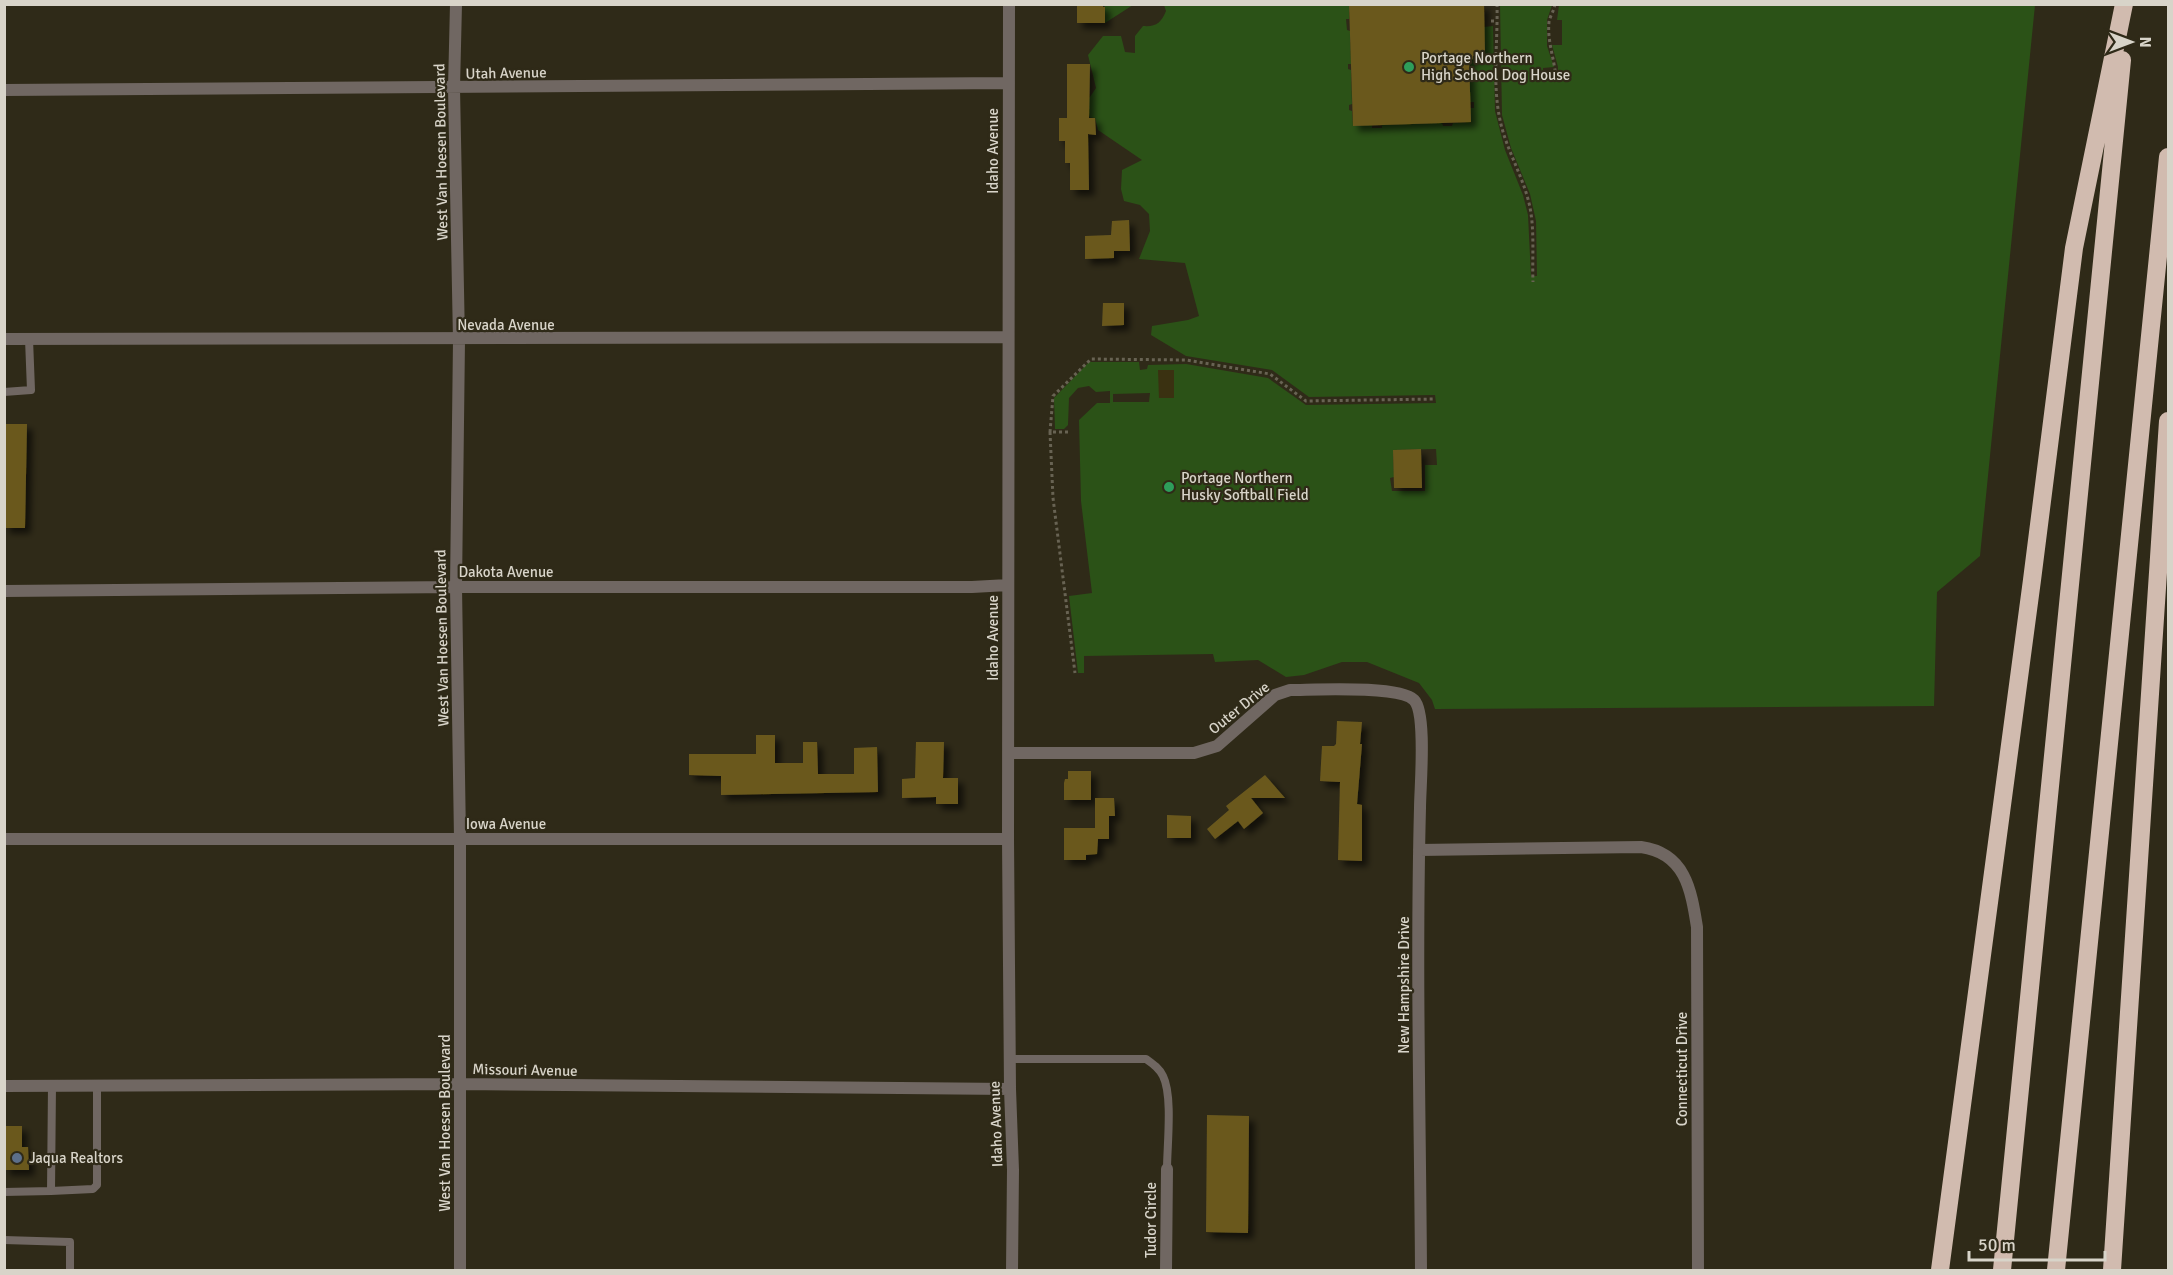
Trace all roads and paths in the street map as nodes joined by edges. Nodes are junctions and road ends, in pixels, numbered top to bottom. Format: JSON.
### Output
{"nodes":[{"id":1,"x":456,"y":4,"type":"edge"},
{"id":2,"x":1009,"y":4,"type":"edge"},
{"id":3,"x":1497,"y":4,"type":"edge"},
{"id":4,"x":1555,"y":4,"type":"edge"},
{"id":5,"x":2126,"y":4,"type":"edge"},
{"id":6,"x":1491,"y":21,"type":"dead end"},
{"id":7,"x":1497,"y":21,"type":"junction"},
{"id":8,"x":1556,"y":80,"type":"dead end"},
{"id":9,"x":1009,"y":83,"type":"junction"},
{"id":10,"x":454,"y":88,"type":"junction"},
{"id":11,"x":4,"y":90,"type":"edge"},
{"id":12,"x":2169,"y":157,"type":"edge"},
{"id":13,"x":1533,"y":282,"type":"dead end"},
{"id":14,"x":1007,"y":337,"type":"junction"},
{"id":15,"x":4,"y":339,"type":"edge"},
{"id":16,"x":29,"y":339,"type":"junction"},
{"id":17,"x":459,"y":340,"type":"junction"},
{"id":18,"x":4,"y":392,"type":"edge"},
{"id":19,"x":1435,"y":399,"type":"dead end"},
{"id":20,"x":2169,"y":421,"type":"edge"},
{"id":21,"x":1050,"y":432,"type":"junction"},
{"id":22,"x":1068,"y":432,"type":"dead end"},
{"id":23,"x":1008,"y":585,"type":"junction"},
{"id":24,"x":456,"y":587,"type":"junction"},
{"id":25,"x":4,"y":591,"type":"edge"},
{"id":26,"x":1075,"y":673,"type":"dead end"},
{"id":27,"x":1415,"y":700,"type":"joint"},
{"id":28,"x":1009,"y":753,"type":"junction"},
{"id":29,"x":460,"y":838,"type":"junction"},
{"id":30,"x":4,"y":839,"type":"edge"},
{"id":31,"x":1008,"y":839,"type":"junction"},
{"id":32,"x":1419,"y":850,"type":"junction"},
{"id":33,"x":1010,"y":1059,"type":"junction"},
{"id":34,"x":460,"y":1084,"type":"junction"},
{"id":35,"x":52,"y":1085,"type":"junction"},
{"id":36,"x":97,"y":1085,"type":"junction"},
{"id":37,"x":4,"y":1086,"type":"edge"},
{"id":38,"x":1010,"y":1089,"type":"junction"},
{"id":39,"x":1167,"y":1169,"type":"joint"},
{"id":40,"x":51,"y":1191,"type":"junction"},
{"id":41,"x":4,"y":1192,"type":"edge"},
{"id":42,"x":4,"y":1240,"type":"edge"},
{"id":43,"x":70,"y":1270,"type":"edge"},
{"id":44,"x":460,"y":1270,"type":"edge"},
{"id":45,"x":1012,"y":1270,"type":"edge"},
{"id":46,"x":1166,"y":1270,"type":"edge"},
{"id":47,"x":1421,"y":1270,"type":"edge"},
{"id":48,"x":1698,"y":1270,"type":"edge"},
{"id":49,"x":1940,"y":1270,"type":"edge"},
{"id":50,"x":2002,"y":1270,"type":"edge"},
{"id":51,"x":2056,"y":1270,"type":"edge"},
{"id":52,"x":2112,"y":1270,"type":"edge"}],
"edges":[{"from":1,"to":10,"type":"street","name":"West Van Hoesen Boulevard"},
{"from":2,"to":9,"type":"street","name":"Idaho Avenue"},
{"from":3,"to":7,"type":"path"},
{"from":4,"to":8,"type":"path"},
{"from":5,"to":49,"type":"highway"},
{"from":5,"to":50,"type":"highway"},
{"from":6,"to":7,"type":"path"},
{"from":7,"to":13,"type":"path"},
{"from":9,"to":10,"type":"street","name":"Utah Avenue"},
{"from":9,"to":14,"type":"street","name":"Idaho Avenue"},
{"from":10,"to":11,"type":"street","name":"Utah Avenue"},
{"from":10,"to":17,"type":"street","name":"West Van Hoesen Boulevard"},
{"from":12,"to":51,"type":"highway"},
{"from":14,"to":17,"type":"street","name":"Nevada Avenue"},
{"from":14,"to":23,"type":"street","name":"Idaho Avenue"},
{"from":15,"to":16,"type":"street","name":"Nevada Avenue"},
{"from":16,"to":17,"type":"street","name":"Nevada Avenue"},
{"from":16,"to":18,"type":"lane"},
{"from":17,"to":24,"type":"street","name":"West Van Hoesen Boulevard"},
{"from":19,"to":21,"type":"path"},
{"from":20,"to":52,"type":"highway"},
{"from":21,"to":22,"type":"path"},
{"from":21,"to":26,"type":"path"},
{"from":23,"to":24,"type":"street","name":"Dakota Avenue"},
{"from":23,"to":28,"type":"street","name":"Idaho Avenue"},
{"from":24,"to":25,"type":"street","name":"Dakota Avenue"},
{"from":24,"to":29,"type":"street","name":"West Van Hoesen Boulevard"},
{"from":27,"to":28,"type":"street","name":"Outer Drive"},
{"from":27,"to":32,"type":"street","name":"New Hampshire Drive"},
{"from":28,"to":31,"type":"street","name":"Idaho Avenue"},
{"from":29,"to":30,"type":"street","name":"Iowa Avenue"},
{"from":29,"to":31,"type":"street","name":"Iowa Avenue"},
{"from":29,"to":34,"type":"street","name":"West Van Hoesen Boulevard"},
{"from":31,"to":33,"type":"street","name":"Idaho Avenue"},
{"from":32,"to":47,"type":"street","name":"New Hampshire Drive"},
{"from":32,"to":48,"type":"street","name":"Connecticut Drive"},
{"from":33,"to":38,"type":"street","name":"Idaho Avenue"},
{"from":33,"to":39,"type":"lane"},
{"from":34,"to":36,"type":"street","name":"Missouri Avenue"},
{"from":34,"to":38,"type":"street","name":"Missouri Avenue"},
{"from":34,"to":44,"type":"street","name":"West Van Hoesen Boulevard"},
{"from":35,"to":36,"type":"street","name":"Missouri Avenue"},
{"from":35,"to":37,"type":"street","name":"Missouri Avenue"},
{"from":35,"to":40,"type":"lane"},
{"from":36,"to":40,"type":"lane"},
{"from":38,"to":45,"type":"street","name":"Idaho Avenue"},
{"from":39,"to":46,"type":"street","name":"Tudor Circle"},
{"from":40,"to":41,"type":"lane"},
{"from":42,"to":43,"type":"lane"}]}
